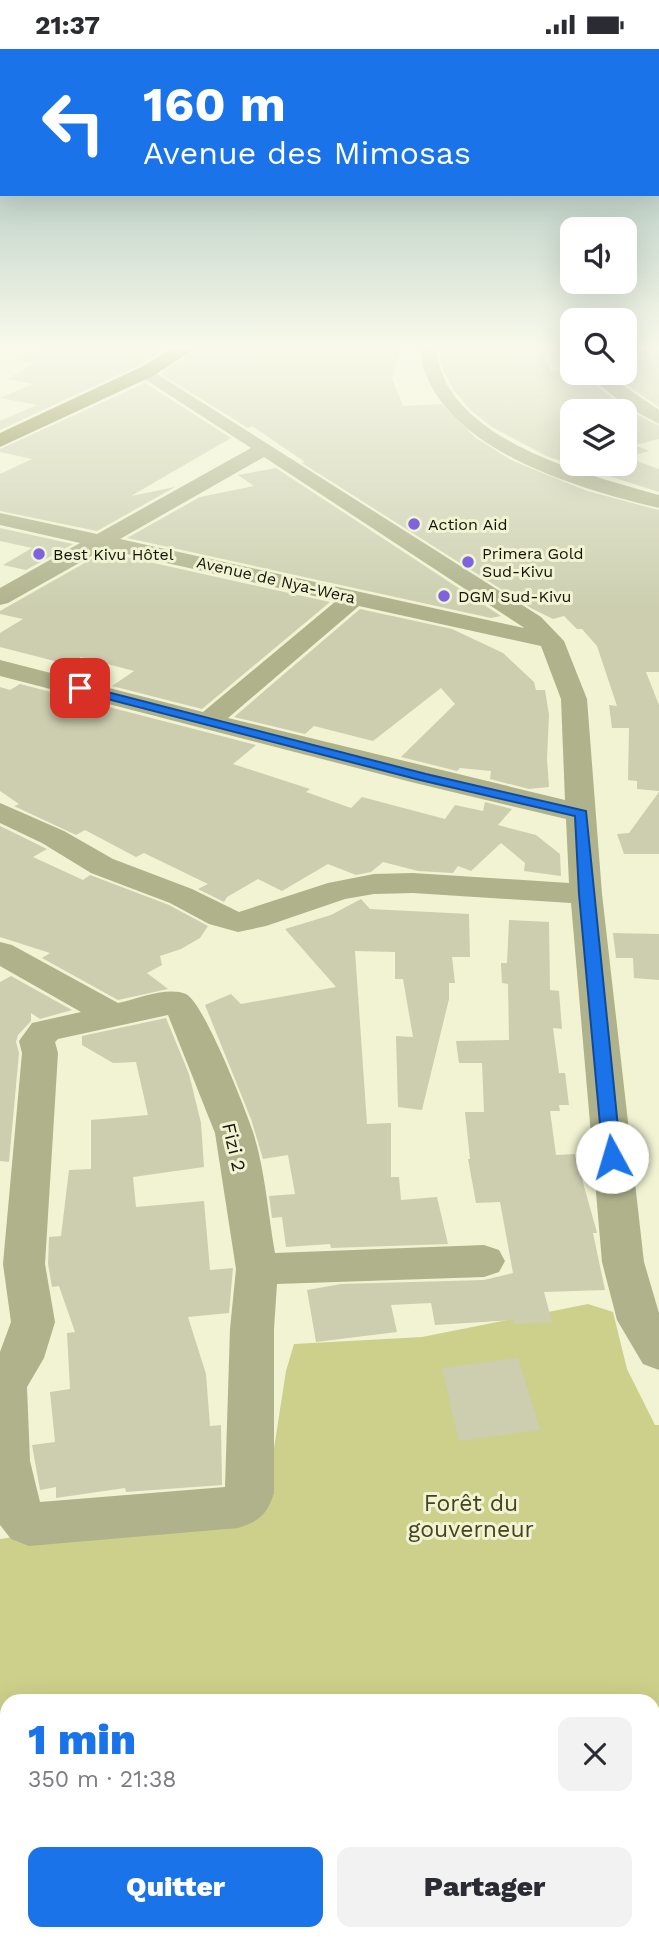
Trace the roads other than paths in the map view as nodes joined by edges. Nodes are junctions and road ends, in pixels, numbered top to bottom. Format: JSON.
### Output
{"nodes":[{"id":1,"x":239,"y":434,"type":"edge"},
{"id":2,"x":491,"y":434,"type":"edge"},
{"id":3,"x":262,"y":450,"type":"junction"},
{"id":4,"x":659,"y":502,"type":"edge"},
{"id":5,"x":0,"y":519,"type":"edge"},
{"id":6,"x":101,"y":541,"type":"junction"},
{"id":7,"x":355,"y":597,"type":"junction"},
{"id":8,"x":0,"y":598,"type":"edge"},
{"id":9,"x":552,"y":641,"type":"junction"},
{"id":10,"x":0,"y":668,"type":"edge"},
{"id":11,"x":209,"y":721,"type":"junction"},
{"id":12,"x":0,"y":812,"type":"edge"},
{"id":13,"x":581,"y":813,"type":"junction"},
{"id":14,"x":586,"y":894,"type":"junction"},
{"id":15,"x":0,"y":952,"type":"edge"},
{"id":16,"x":113,"y":1015,"type":"junction"},
{"id":17,"x":484,"y":1261,"type":"dead end"},
{"id":18,"x":257,"y":1269,"type":"junction"},
{"id":19,"x":659,"y":1352,"type":"edge"}],
"edges":[{"from":1,"to":3,"type":"street"},
{"from":2,"to":4,"type":"street"},
{"from":3,"to":6,"type":"street"},
{"from":3,"to":9,"type":"street"},
{"from":5,"to":6,"type":"street","name":"Avenue de Nya-Wera"},
{"from":6,"to":7,"type":"street","name":"Avenue de Nya-Wera"},
{"from":6,"to":8,"type":"street"},
{"from":7,"to":9,"type":"street","name":"Avenue de Nya-Wera"},
{"from":7,"to":11,"type":"street"},
{"from":9,"to":13,"type":"street"},
{"from":10,"to":11,"type":"street"},
{"from":11,"to":13,"type":"street"},
{"from":12,"to":14,"type":"street"},
{"from":13,"to":14,"type":"street"},
{"from":14,"to":19,"type":"street"},
{"from":15,"to":16,"type":"street"},
{"from":16,"to":18,"type":"street","name":"Fizi 2"},
{"from":16,"to":18,"type":"street","name":"Fizi 2"},
{"from":17,"to":18,"type":"street"}]}
